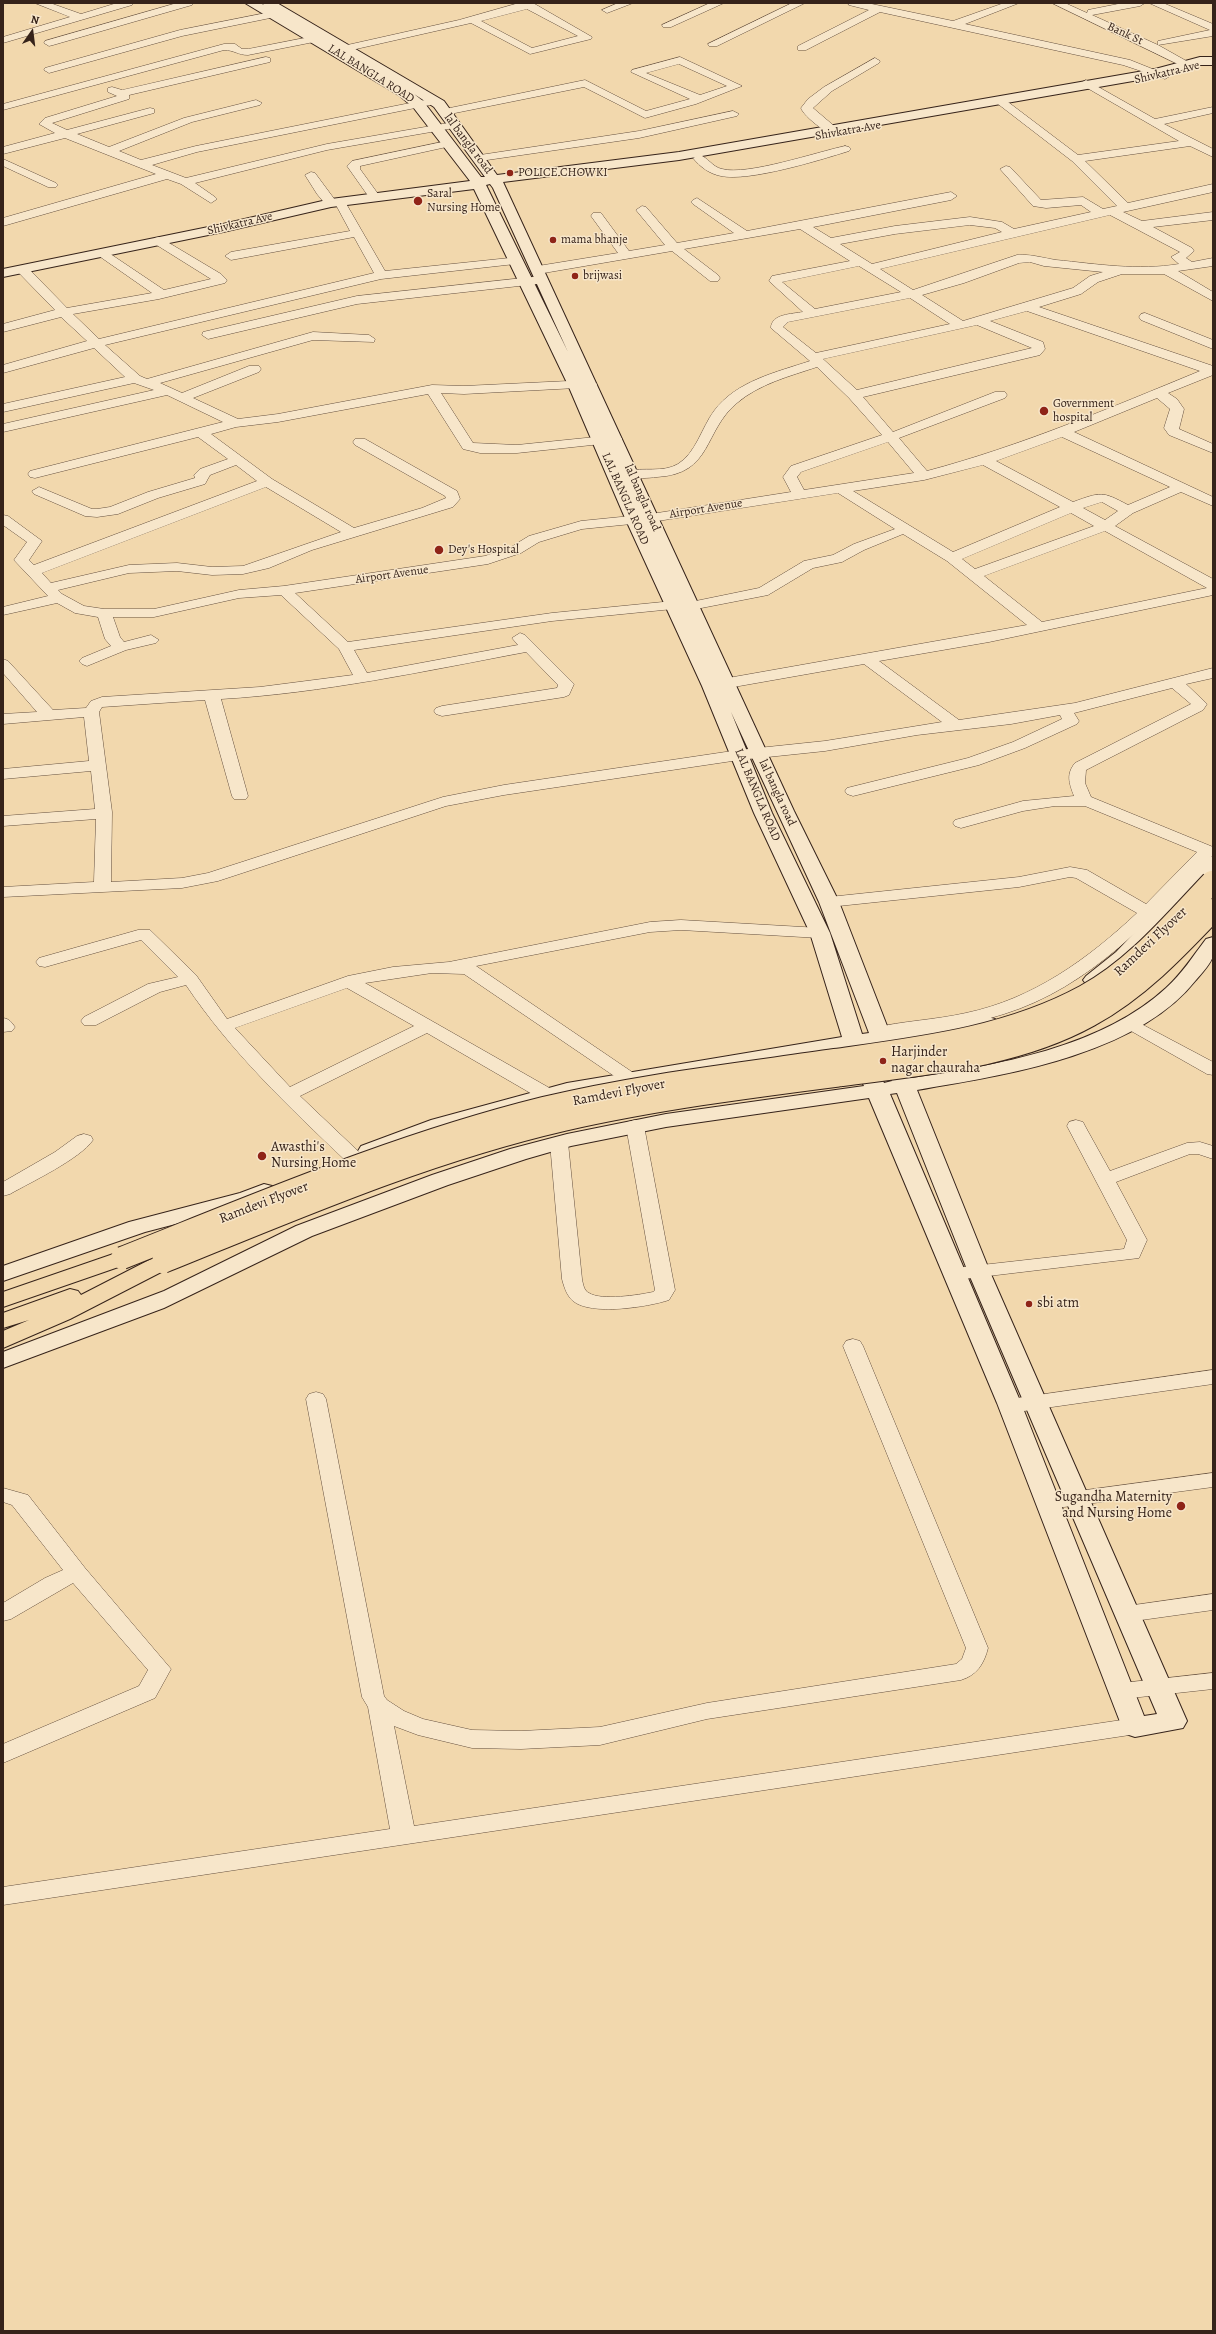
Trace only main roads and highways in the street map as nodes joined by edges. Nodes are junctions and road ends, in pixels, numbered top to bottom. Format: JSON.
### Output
{"nodes":[{"id":1,"x":1213,"y":881,"type":"edge"},
{"id":2,"x":1213,"y":910,"type":"edge"},
{"id":3,"x":122,"y":1258,"type":"junction"},
{"id":4,"x":163,"y":1262,"type":"junction"},
{"id":5,"x":3,"y":1290,"type":"edge"},
{"id":6,"x":3,"y":1300,"type":"edge"},
{"id":7,"x":3,"y":1320,"type":"edge"},
{"id":8,"x":3,"y":1340,"type":"edge"}],
"edges":[{"from":1,"to":3,"type":"highway","name":"Ramdevi Flyover","bridge":true},
{"from":2,"to":4,"type":"highway","name":"Ramdevi Flyover","bridge":true},
{"from":3,"to":5,"type":"highway"},
{"from":3,"to":6,"type":"highway","name":"Ramdevi Flyover"},
{"from":4,"to":7,"type":"highway","name":"Ramdevi Flyover"},
{"from":4,"to":8,"type":"highway"}]}
